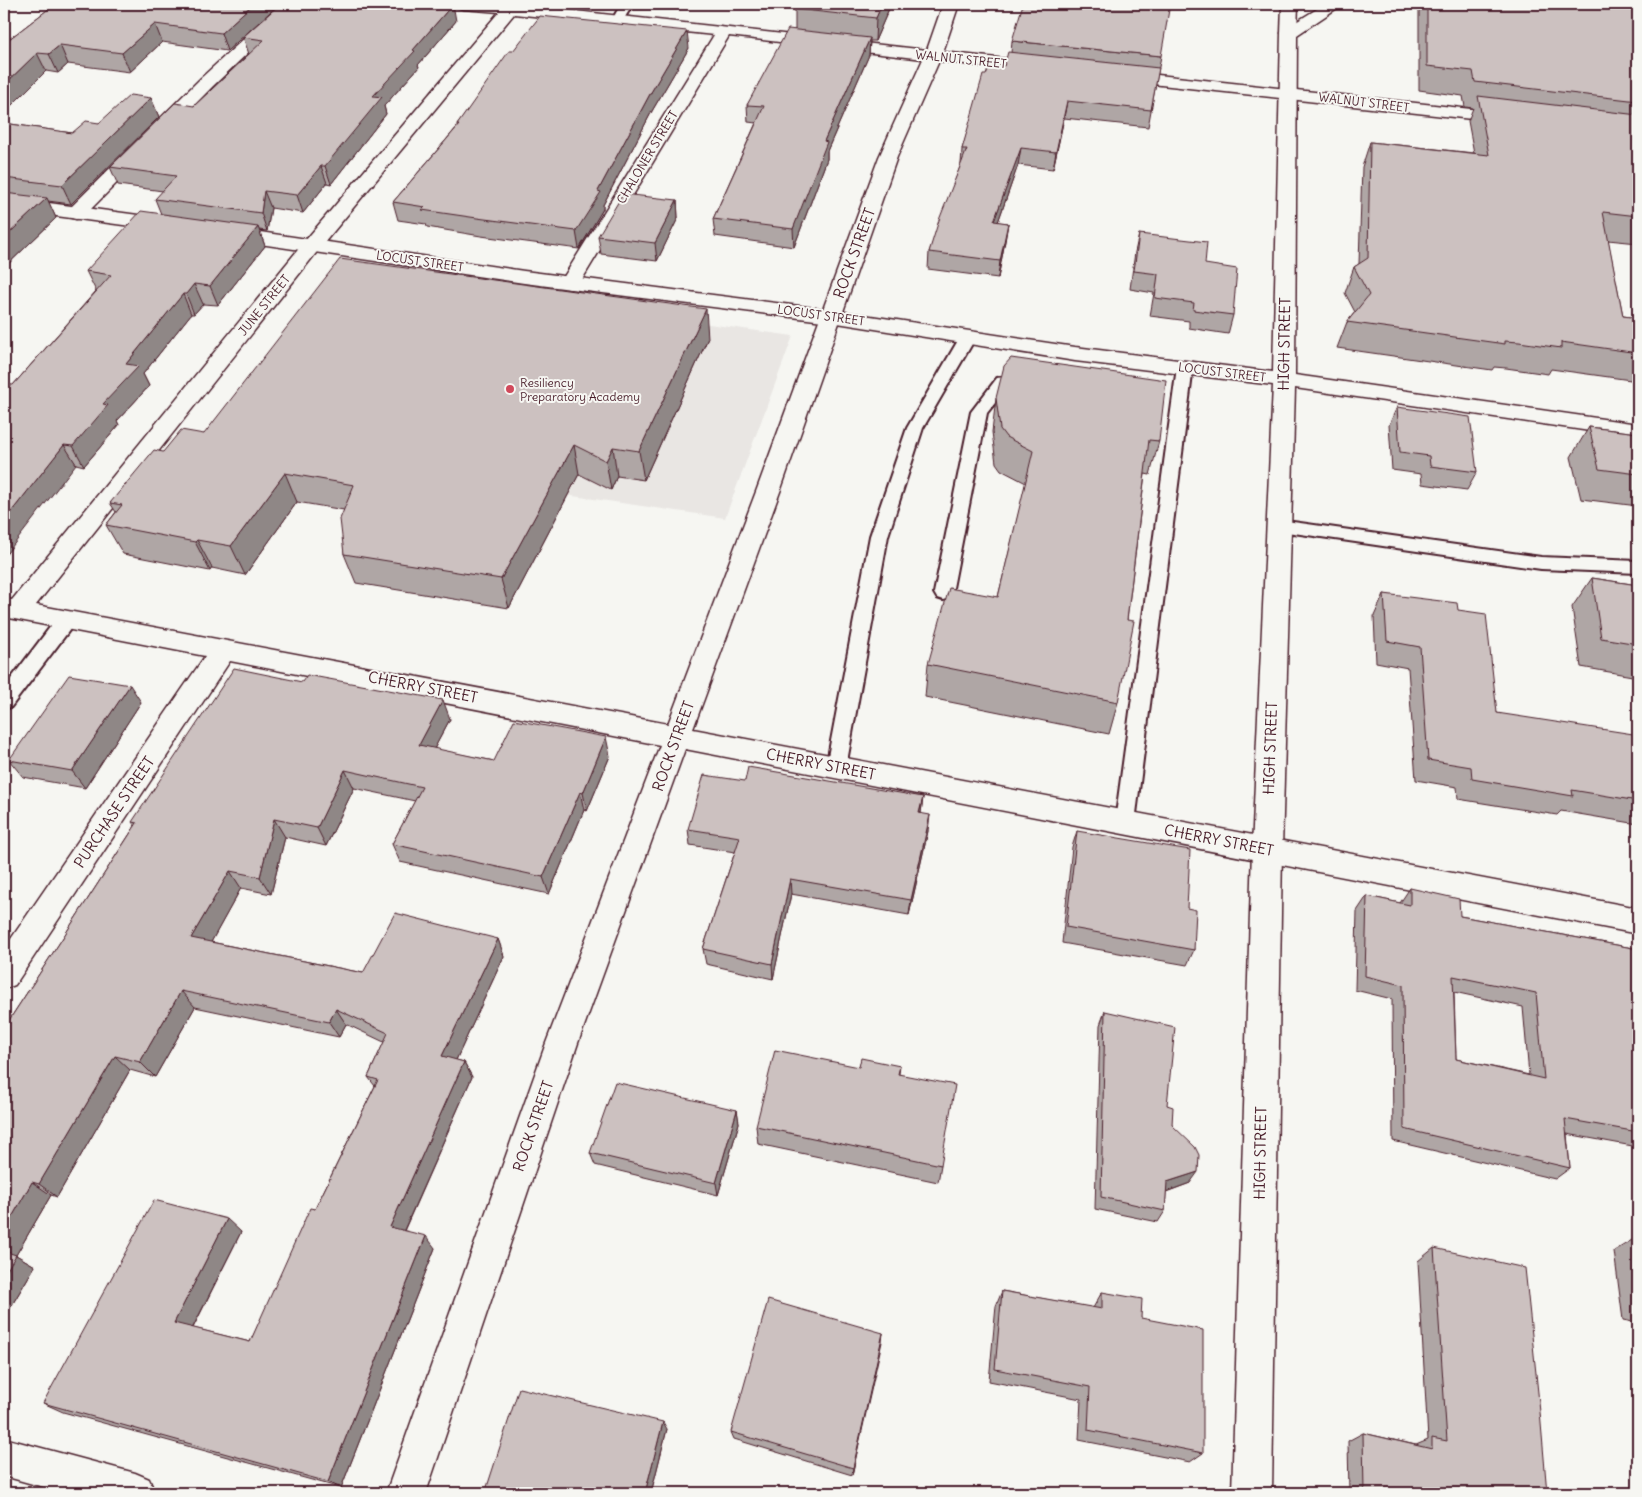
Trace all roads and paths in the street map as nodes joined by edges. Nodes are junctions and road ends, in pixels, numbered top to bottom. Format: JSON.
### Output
{"nodes":[{"id":1,"x":291,"y":4,"type":"edge"},
{"id":2,"x":463,"y":4,"type":"edge"},
{"id":3,"x":627,"y":4,"type":"edge"},
{"id":4,"x":951,"y":4,"type":"edge"},
{"id":5,"x":1290,"y":4,"type":"edge"},
{"id":6,"x":1335,"y":4,"type":"edge"},
{"id":7,"x":512,"y":6,"type":"edge"},
{"id":8,"x":618,"y":20,"type":"junction"},
{"id":9,"x":724,"y":31,"type":"junction"},
{"id":10,"x":1290,"y":33,"type":"junction"},
{"id":11,"x":933,"y":56,"type":"junction"},
{"id":12,"x":1061,"y":70,"type":"edge"},
{"id":13,"x":1108,"y":75,"type":"edge"},
{"id":14,"x":1288,"y":93,"type":"junction"},
{"id":15,"x":1525,"y":120,"type":"edge"},
{"id":16,"x":4,"y":203,"type":"edge"},
{"id":17,"x":76,"y":213,"type":"junction"},
{"id":18,"x":312,"y":245,"type":"junction"},
{"id":19,"x":570,"y":283,"type":"junction"},
{"id":20,"x":831,"y":316,"type":"junction"},
{"id":21,"x":968,"y":337,"type":"junction"},
{"id":22,"x":1185,"y":367,"type":"junction"},
{"id":23,"x":1284,"y":380,"type":"junction"},
{"id":24,"x":1042,"y":388,"type":"edge"},
{"id":25,"x":1160,"y":407,"type":"edge"},
{"id":26,"x":1179,"y":410,"type":"junction"},
{"id":27,"x":1638,"y":431,"type":"edge"},
{"id":28,"x":1279,"y":526,"type":"junction"},
{"id":29,"x":1638,"y":567,"type":"edge"},
{"id":30,"x":943,"y":593,"type":"dead end"},
{"id":31,"x":11,"y":609,"type":"edge"},
{"id":32,"x":67,"y":619,"type":"junction"},
{"id":33,"x":224,"y":649,"type":"junction"},
{"id":34,"x":4,"y":702,"type":"edge"},
{"id":35,"x":677,"y":736,"type":"junction"},
{"id":36,"x":836,"y":767,"type":"junction"},
{"id":37,"x":1125,"y":822,"type":"junction"},
{"id":38,"x":1267,"y":850,"type":"junction"},
{"id":39,"x":1638,"y":921,"type":"edge"},
{"id":40,"x":4,"y":974,"type":"edge"},
{"id":41,"x":4,"y":1457,"type":"edge"},
{"id":42,"x":135,"y":1493,"type":"edge"},
{"id":43,"x":406,"y":1493,"type":"edge"},
{"id":44,"x":1252,"y":1493,"type":"edge"}],
"edges":[{"from":1,"to":17,"type":"street"},
{"from":2,"to":7,"type":"street","name":"WALNUT STREET"},
{"from":3,"to":8,"type":"lane"},
{"from":4,"to":11,"type":"street","name":"ROCK STREET"},
{"from":5,"to":10,"type":"street","name":"HIGH STREET"},
{"from":6,"to":10,"type":"street"},
{"from":7,"to":8,"type":"street","name":"WALNUT STREET"},
{"from":7,"to":18,"type":"street","name":"JUNE STREET"},
{"from":8,"to":9,"type":"street","name":"WALNUT STREET"},
{"from":9,"to":11,"type":"street","name":"WALNUT STREET"},
{"from":9,"to":19,"type":"street","name":"CHALONER STREET"},
{"from":10,"to":14,"type":"street","name":"HIGH STREET"},
{"from":11,"to":12,"type":"street","name":"WALNUT STREET"},
{"from":11,"to":20,"type":"street","name":"ROCK STREET"},
{"from":13,"to":14,"type":"street","name":"WALNUT STREET"},
{"from":14,"to":15,"type":"street","name":"WALNUT STREET"},
{"from":14,"to":23,"type":"street","name":"HIGH STREET"},
{"from":16,"to":17,"type":"street","name":"LOCUST STREET"},
{"from":17,"to":18,"type":"street","name":"LOCUST STREET"},
{"from":18,"to":19,"type":"street","name":"LOCUST STREET"},
{"from":18,"to":31,"type":"street","name":"JUNE STREET"},
{"from":19,"to":20,"type":"street","name":"LOCUST STREET"},
{"from":20,"to":21,"type":"street","name":"LOCUST STREET"},
{"from":20,"to":35,"type":"street","name":"ROCK STREET"},
{"from":21,"to":22,"type":"street","name":"LOCUST STREET"},
{"from":21,"to":36,"type":"lane"},
{"from":22,"to":23,"type":"street","name":"LOCUST STREET"},
{"from":22,"to":26,"type":"lane"},
{"from":23,"to":27,"type":"street","name":"LOCUST STREET"},
{"from":23,"to":28,"type":"street","name":"HIGH STREET"},
{"from":24,"to":30,"type":"lane"},
{"from":25,"to":26,"type":"lane"},
{"from":26,"to":37,"type":"lane"},
{"from":28,"to":29,"type":"lane"},
{"from":28,"to":38,"type":"street","name":"HIGH STREET"},
{"from":31,"to":32,"type":"street","name":"CHERRY STREET"},
{"from":32,"to":33,"type":"street","name":"CHERRY STREET"},
{"from":32,"to":34,"type":"lane"},
{"from":33,"to":35,"type":"street","name":"CHERRY STREET"},
{"from":33,"to":40,"type":"street","name":"PURCHASE STREET"},
{"from":35,"to":36,"type":"street","name":"CHERRY STREET"},
{"from":35,"to":43,"type":"street","name":"ROCK STREET"},
{"from":36,"to":37,"type":"street","name":"CHERRY STREET"},
{"from":37,"to":38,"type":"street","name":"CHERRY STREET"},
{"from":38,"to":39,"type":"street","name":"CHERRY STREET"},
{"from":38,"to":44,"type":"street","name":"HIGH STREET"},
{"from":41,"to":42,"type":"street"}]}
